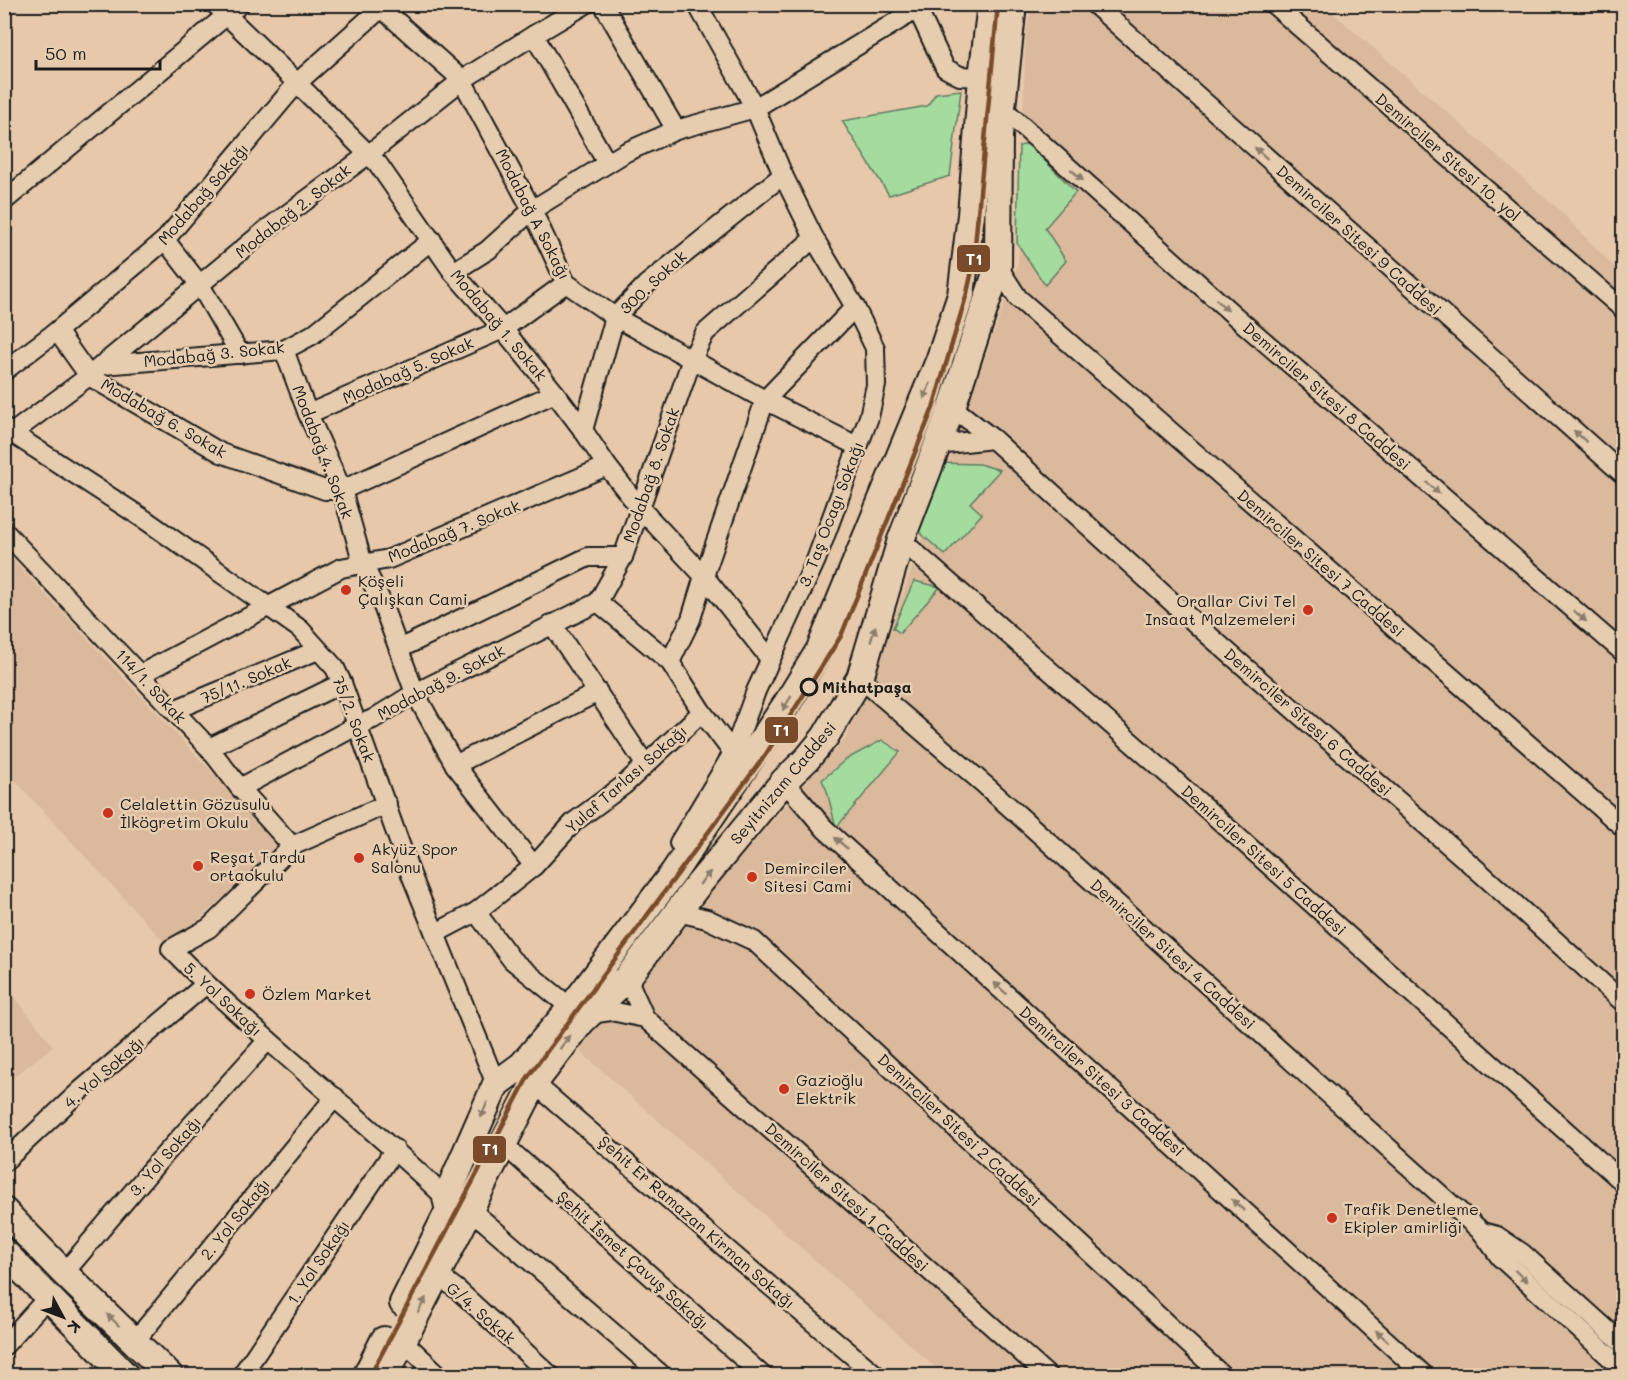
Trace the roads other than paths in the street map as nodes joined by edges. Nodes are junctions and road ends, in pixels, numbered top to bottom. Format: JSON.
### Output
{"nodes":[{"id":1,"x":240,"y":4,"type":"edge"},
{"id":2,"x":586,"y":4,"type":"edge"},
{"id":3,"x":603,"y":4,"type":"edge"},
{"id":4,"x":697,"y":4,"type":"edge"},
{"id":5,"x":991,"y":4,"type":"edge"},
{"id":6,"x":1013,"y":4,"type":"edge"},
{"id":7,"x":1094,"y":4,"type":"edge"},
{"id":8,"x":1273,"y":4,"type":"edge"},
{"id":9,"x":382,"y":6,"type":"edge"},
{"id":10,"x":916,"y":7,"type":"edge"},
{"id":11,"x":220,"y":10,"type":"edge"},
{"id":12,"x":534,"y":35,"type":"junction"},
{"id":13,"x":982,"y":77,"type":"junction"},
{"id":14,"x":462,"y":81,"type":"junction"},
{"id":15,"x":297,"y":83,"type":"junction"},
{"id":16,"x":755,"y":108,"type":"junction"},
{"id":17,"x":1002,"y":108,"type":"junction"},
{"id":18,"x":676,"y":130,"type":"junction"},
{"id":19,"x":999,"y":136,"type":"junction"},
{"id":20,"x":1033,"y":136,"type":"junction"},
{"id":21,"x":369,"y":154,"type":"junction"},
{"id":22,"x":607,"y":163,"type":"junction"},
{"id":23,"x":783,"y":175,"type":"junction"},
{"id":24,"x":4,"y":201,"type":"edge"},
{"id":25,"x":532,"y":210,"type":"junction"},
{"id":26,"x":813,"y":238,"type":"junction"},
{"id":27,"x":165,"y":240,"type":"junction"},
{"id":28,"x":432,"y":240,"type":"junction"},
{"id":29,"x":998,"y":267,"type":"junction"},
{"id":30,"x":453,"y":272,"type":"junction"},
{"id":31,"x":566,"y":283,"type":"junction"},
{"id":32,"x":200,"y":285,"type":"junction"},
{"id":33,"x":1018,"y":298,"type":"junction"},
{"id":34,"x":986,"y":303,"type":"junction"},
{"id":35,"x":855,"y":307,"type":"junction"},
{"id":36,"x":1623,"y":309,"type":"edge"},
{"id":37,"x":615,"y":317,"type":"junction"},
{"id":38,"x":503,"y":328,"type":"junction"},
{"id":39,"x":57,"y":331,"type":"junction"},
{"id":40,"x":284,"y":350,"type":"junction"},
{"id":41,"x":240,"y":354,"type":"junction"},
{"id":42,"x":692,"y":359,"type":"junction"},
{"id":43,"x":96,"y":370,"type":"junction"},
{"id":44,"x":4,"y":371,"type":"edge"},
{"id":45,"x":555,"y":393,"type":"junction"},
{"id":46,"x":765,"y":400,"type":"junction"},
{"id":47,"x":952,"y":407,"type":"junction"},
{"id":48,"x":308,"y":414,"type":"junction"},
{"id":49,"x":583,"y":430,"type":"junction"},
{"id":50,"x":8,"y":431,"type":"edge"},
{"id":51,"x":993,"y":439,"type":"junction"},
{"id":52,"x":937,"y":445,"type":"junction"},
{"id":53,"x":857,"y":446,"type":"junction"},
{"id":54,"x":607,"y":466,"type":"junction"},
{"id":55,"x":1623,"y":474,"type":"edge"},
{"id":56,"x":342,"y":490,"type":"junction"},
{"id":57,"x":639,"y":507,"type":"junction"},
{"id":58,"x":4,"y":531,"type":"edge"},
{"id":59,"x":901,"y":540,"type":"junction"},
{"id":60,"x":623,"y":557,"type":"junction"},
{"id":61,"x":363,"y":564,"type":"junction"},
{"id":62,"x":704,"y":576,"type":"junction"},
{"id":63,"x":598,"y":602,"type":"junction"},
{"id":64,"x":269,"y":606,"type":"junction"},
{"id":65,"x":552,"y":624,"type":"junction"},
{"id":66,"x":399,"y":649,"type":"junction"},
{"id":67,"x":318,"y":650,"type":"junction"},
{"id":68,"x":1623,"y":653,"type":"edge"},
{"id":69,"x":770,"y":659,"type":"junction"},
{"id":70,"x":670,"y":662,"type":"junction"},
{"id":71,"x":141,"y":674,"type":"junction"},
{"id":72,"x":860,"y":678,"type":"junction"},
{"id":73,"x":342,"y":683,"type":"junction"},
{"id":74,"x":597,"y":692,"type":"junction"},
{"id":75,"x":415,"y":693,"type":"junction"},
{"id":76,"x":174,"y":711,"type":"junction"},
{"id":77,"x":702,"y":712,"type":"junction"},
{"id":78,"x":358,"y":725,"type":"junction"},
{"id":79,"x":209,"y":748,"type":"junction"},
{"id":80,"x":733,"y":753,"type":"junction"},
{"id":81,"x":645,"y":764,"type":"junction"},
{"id":82,"x":455,"y":765,"type":"junction"},
{"id":83,"x":784,"y":781,"type":"junction"},
{"id":84,"x":240,"y":788,"type":"junction"},
{"id":85,"x":387,"y":804,"type":"junction"},
{"id":86,"x":1623,"y":828,"type":"edge"},
{"id":87,"x":292,"y":846,"type":"junction"},
{"id":88,"x":534,"y":866,"type":"junction"},
{"id":89,"x":476,"y":912,"type":"junction"},
{"id":90,"x":678,"y":912,"type":"junction"},
{"id":91,"x":436,"y":933,"type":"junction"},
{"id":92,"x":627,"y":978,"type":"junction"},
{"id":93,"x":206,"y":984,"type":"junction"},
{"id":94,"x":1623,"y":1003,"type":"edge"},
{"id":95,"x":575,"y":1008,"type":"junction"},
{"id":96,"x":645,"y":1018,"type":"junction"},
{"id":97,"x":268,"y":1040,"type":"junction"},
{"id":98,"x":515,"y":1079,"type":"junction"},
{"id":99,"x":336,"y":1097,"type":"junction"},
{"id":100,"x":503,"y":1144,"type":"junction"},
{"id":101,"x":395,"y":1149,"type":"junction"},
{"id":102,"x":4,"y":1162,"type":"edge"},
{"id":103,"x":1623,"y":1184,"type":"edge"},
{"id":104,"x":446,"y":1198,"type":"junction"},
{"id":105,"x":471,"y":1210,"type":"junction"},
{"id":106,"x":4,"y":1211,"type":"edge"},
{"id":107,"x":1482,"y":1232,"type":"junction"},
{"id":108,"x":4,"y":1252,"type":"edge"},
{"id":109,"x":64,"y":1273,"type":"junction"},
{"id":110,"x":438,"y":1275,"type":"junction"},
{"id":111,"x":50,"y":1296,"type":"junction"},
{"id":112,"x":135,"y":1341,"type":"junction"},
{"id":113,"x":403,"y":1341,"type":"junction"},
{"id":114,"x":1623,"y":1345,"type":"edge"},
{"id":115,"x":4,"y":1346,"type":"edge"},
{"id":116,"x":1623,"y":1370,"type":"edge"},
{"id":117,"x":115,"y":1372,"type":"edge"},
{"id":118,"x":170,"y":1376,"type":"edge"},
{"id":119,"x":241,"y":1376,"type":"edge"},
{"id":120,"x":366,"y":1376,"type":"edge"},
{"id":121,"x":385,"y":1376,"type":"edge"},
{"id":122,"x":440,"y":1376,"type":"edge"},
{"id":123,"x":551,"y":1376,"type":"edge"},
{"id":124,"x":663,"y":1376,"type":"edge"},
{"id":125,"x":763,"y":1376,"type":"edge"},
{"id":126,"x":877,"y":1376,"type":"edge"},
{"id":127,"x":1048,"y":1376,"type":"edge"},
{"id":128,"x":1223,"y":1376,"type":"edge"},
{"id":129,"x":1425,"y":1376,"type":"edge"}],
"edges":[{"from":1,"to":11,"type":"street"},
{"from":2,"to":12,"type":"street","name":"Modabağ 2. Sokak"},
{"from":3,"to":18,"type":"street"},
{"from":4,"to":16,"type":"street","name":"3. Taş Ocagı Sokağı"},
{"from":5,"to":13,"type":"main road","name":"Seyitnizam Caddesi"},
{"from":6,"to":17,"type":"main road","name":"Seyitnizam Caddesi"},
{"from":55,"to":7,"type":"street","name":"Demirciler Sitesi 9 Caddesi","one_way":true},
{"from":8,"to":36,"type":"street","name":"Demirciler Sitesi 10. yol"},
{"from":9,"to":14,"type":"street","name":"Modabağ A Sokağı"},
{"from":9,"to":15,"type":"street","name":"Modabağ Sokağı"},
{"from":10,"to":13,"type":"street"},
{"from":10,"to":16,"type":"street"},
{"from":11,"to":15,"type":"street","name":"Modabağ 1. Sokak"},
{"from":11,"to":24,"type":"street"},
{"from":12,"to":14,"type":"street","name":"Modabağ 2. Sokak"},
{"from":12,"to":22,"type":"street"},
{"from":13,"to":95,"type":"main road","name":"Seyitnizam Caddesi","one_way":true},
{"from":14,"to":21,"type":"street","name":"Modabağ 2. Sokak"},
{"from":14,"to":25,"type":"street","name":"Modabağ A Sokağı"},
{"from":15,"to":21,"type":"street","name":"Modabağ 1. Sokak"},
{"from":15,"to":27,"type":"street","name":"Modabağ Sokağı"},
{"from":16,"to":18,"type":"street"},
{"from":16,"to":23,"type":"street","name":"3. Taş Ocagı Sokağı"},
{"from":17,"to":19,"type":"main road","name":"Seyitnizam Caddesi"},
{"from":17,"to":20,"type":"street","name":"Demirciler Sitesi 8 Caddesi"},
{"from":18,"to":22,"type":"street"},
{"from":19,"to":20,"type":"street"},
{"from":19,"to":29,"type":"main road","name":"Seyitnizam Caddesi"},
{"from":20,"to":68,"type":"street","name":"Demirciler Sitesi 8 Caddesi","one_way":true},
{"from":21,"to":28,"type":"street","name":"Modabağ 1. Sokak"},
{"from":21,"to":32,"type":"street","name":"Modabağ 2. Sokak"},
{"from":22,"to":25,"type":"street"},
{"from":23,"to":26,"type":"street","name":"3. Taş Ocagı Sokağı"},
{"from":23,"to":37,"type":"street","name":"300. Sokak"},
{"from":25,"to":30,"type":"street"},
{"from":25,"to":31,"type":"street","name":"Modabağ A Sokağı"},
{"from":26,"to":35,"type":"street","name":"3. Taş Ocagı Sokağı"},
{"from":26,"to":42,"type":"street","name":"Modabağ 8. Sokak"},
{"from":27,"to":32,"type":"street"},
{"from":27,"to":39,"type":"street","name":"Modabağ Sokağı"},
{"from":28,"to":30,"type":"street","name":"Modabağ 1. Sokak"},
{"from":28,"to":40,"type":"street","name":"Modabağ 3. Sokak"},
{"from":29,"to":33,"type":"street","name":"Demirciler Sitesi 7 Caddesi"},
{"from":29,"to":34,"type":"main road","name":"Seyitnizam Caddesi"},
{"from":30,"to":38,"type":"street","name":"Modabağ 1. Sokak"},
{"from":31,"to":37,"type":"street","name":"Modabağ A Sokağı"},
{"from":31,"to":38,"type":"street","name":"Modabağ 5. Sokak"},
{"from":32,"to":41,"type":"street"},
{"from":32,"to":43,"type":"street","name":"Modabağ 2. Sokak"},
{"from":33,"to":34,"type":"street"},
{"from":33,"to":86,"type":"street","name":"Demirciler Sitesi 7 Caddesi"},
{"from":34,"to":47,"type":"main road","name":"Seyitnizam Caddesi"},
{"from":35,"to":46,"type":"street"},
{"from":35,"to":53,"type":"street","name":"3. Taş Ocagı Sokağı"},
{"from":37,"to":42,"type":"street","name":"Modabağ A Sokağı"},
{"from":37,"to":49,"type":"street","name":"300. Sokak"},
{"from":38,"to":45,"type":"street","name":"Modabağ 1. Sokak"},
{"from":38,"to":48,"type":"street","name":"Modabağ 5. Sokak"},
{"from":39,"to":43,"type":"street","name":"Modabağ 6. Sokak"},
{"from":39,"to":44,"type":"street","name":"Modabağ Sokağı"},
{"from":40,"to":41,"type":"street","name":"Modabağ 3. Sokak"},
{"from":40,"to":48,"type":"street","name":"Modabağ 4. Sokak"},
{"from":41,"to":43,"type":"street","name":"Modabağ 3. Sokak"},
{"from":42,"to":46,"type":"street","name":"Modabağ A Sokağı"},
{"from":42,"to":57,"type":"street","name":"Modabağ 8. Sokak"},
{"from":43,"to":50,"type":"street","name":"Modabağ 2. Sokak"},
{"from":43,"to":56,"type":"street","name":"Modabağ 6. Sokak"},
{"from":45,"to":49,"type":"street","name":"Modabağ 1. Sokak"},
{"from":45,"to":56,"type":"street"},
{"from":46,"to":53,"type":"street","name":"Modabağ A Sokağı"},
{"from":46,"to":62,"type":"street"},
{"from":47,"to":51,"type":"street","name":"Demirciler Sitesi 6 Caddesi"},
{"from":47,"to":52,"type":"main road","name":"Seyitnizam Caddesi"},
{"from":48,"to":56,"type":"street","name":"Modabağ 4. Sokak"},
{"from":49,"to":54,"type":"street","name":"Modabağ 1. Sokak"},
{"from":50,"to":64,"type":"street","name":"75/2. Sokak"},
{"from":51,"to":52,"type":"street"},
{"from":51,"to":94,"type":"street","name":"Demirciler Sitesi 6 Caddesi"},
{"from":52,"to":59,"type":"main road","name":"Seyitnizam Caddesi"},
{"from":53,"to":69,"type":"street","name":"3. Taş Ocagı Sokağı"},
{"from":54,"to":57,"type":"street","name":"Modabağ 1. Sokak"},
{"from":54,"to":61,"type":"street","name":"Modabağ 7. Sokak"},
{"from":56,"to":61,"type":"street","name":"Modabağ 4. Sokak"},
{"from":57,"to":60,"type":"street","name":"Modabağ 8. Sokak"},
{"from":57,"to":62,"type":"street","name":"Modabağ 1. Sokak"},
{"from":58,"to":71,"type":"street","name":"114/1. Sokak"},
{"from":72,"to":59,"type":"main road","name":"Seyitnizam Caddesi","one_way":true},
{"from":59,"to":103,"type":"street","name":"Demirciler Sitesi 5 Caddesi"},
{"from":60,"to":63,"type":"street"},
{"from":60,"to":66,"type":"street","name":"Modabağ 8. Sokak"},
{"from":61,"to":64,"type":"street","name":"Modabağ 7. Sokak"},
{"from":61,"to":66,"type":"street","name":"Modabağ 4. Sokak"},
{"from":62,"to":69,"type":"street","name":"Modabağ 1. Sokak"},
{"from":62,"to":70,"type":"street"},
{"from":63,"to":65,"type":"street","name":"Modabağ 9. Sokak"},
{"from":63,"to":70,"type":"street"},
{"from":64,"to":67,"type":"street","name":"75/2. Sokak"},
{"from":64,"to":71,"type":"street","name":"Modabağ 7. Sokak"},
{"from":65,"to":74,"type":"street"},
{"from":65,"to":75,"type":"street","name":"Modabağ 9. Sokak"},
{"from":66,"to":75,"type":"street","name":"Modabağ 4. Sokak"},
{"from":67,"to":73,"type":"street","name":"75/2. Sokak"},
{"from":67,"to":76,"type":"street","name":"75/11. Sokak"},
{"from":69,"to":80,"type":"street","name":"3. Taş Ocagı Sokağı"},
{"from":70,"to":77,"type":"street"},
{"from":71,"to":76,"type":"street","name":"114/1. Sokak"},
{"from":72,"to":83,"type":"main road","name":"Seyitnizam Caddesi"},
{"from":72,"to":107,"type":"street","name":"Demirciler Sitesi 4 Caddesi"},
{"from":73,"to":78,"type":"street","name":"75/2. Sokak"},
{"from":73,"to":79,"type":"street"},
{"from":74,"to":81,"type":"street"},
{"from":74,"to":82,"type":"street"},
{"from":75,"to":78,"type":"street","name":"Modabağ 9. Sokak"},
{"from":75,"to":82,"type":"street","name":"Modabağ 4. Sokak"},
{"from":76,"to":79,"type":"street","name":"114/1. Sokak"},
{"from":77,"to":80,"type":"street"},
{"from":77,"to":81,"type":"street","name":"Yulaf Tarlası Sokağı"},
{"from":78,"to":84,"type":"street","name":"Modabağ 9. Sokak"},
{"from":78,"to":85,"type":"street","name":"75/2. Sokak"},
{"from":79,"to":84,"type":"street","name":"114/1. Sokak"},
{"from":80,"to":95,"type":"street","name":"3. Taş Ocagı Sokağı"},
{"from":81,"to":88,"type":"street","name":"Yulaf Tarlası Sokağı"},
{"from":82,"to":88,"type":"street","name":"Modabağ 4. Sokak"},
{"from":90,"to":83,"type":"main road","name":"Seyitnizam Caddesi","one_way":true},
{"from":129,"to":83,"type":"street","name":"Demirciler Sitesi 3 Caddesi","one_way":true},
{"from":84,"to":87,"type":"street","name":"114/1. Sokak"},
{"from":85,"to":87,"type":"street","name":"5. Yol Sokağı"},
{"from":85,"to":91,"type":"street","name":"75/2. Sokak"},
{"from":87,"to":93,"type":"street","name":"5. Yol Sokağı"},
{"from":88,"to":89,"type":"street","name":"Yulaf Tarlası Sokağı"},
{"from":89,"to":91,"type":"street","name":"Yulaf Tarlası Sokağı"},
{"from":89,"to":95,"type":"street"},
{"from":90,"to":92,"type":"main road","name":"Seyitnizam Caddesi"},
{"from":90,"to":128,"type":"street","name":"Demirciler Sitesi 2 Caddesi"},
{"from":91,"to":98,"type":"street","name":"75/2. Sokak"},
{"from":92,"to":95,"type":"main road","name":"Seyitnizam Caddesi"},
{"from":92,"to":96,"type":"street","name":"Demirciler Sitesi 1 Caddesi"},
{"from":93,"to":97,"type":"street","name":"5. Yol Sokağı"},
{"from":93,"to":102,"type":"street","name":"4. Yol Sokağı"},
{"from":95,"to":96,"type":"street","name":"Demirciler Sitesi 1 Caddesi"},
{"from":95,"to":98,"type":"main road","name":"Seyitnizam Caddesi"},
{"from":96,"to":127,"type":"street","name":"Demirciler Sitesi 1 Caddesi"},
{"from":97,"to":99,"type":"street","name":"5. Yol Sokağı"},
{"from":97,"to":109,"type":"street","name":"3. Yol Sokağı"},
{"from":98,"to":100,"type":"main road","name":"Seyitnizam Caddesi"},
{"from":98,"to":104,"type":"main road","name":"Seyitnizam Caddesi","one_way":true},
{"from":98,"to":126,"type":"street","name":"Şehit Er Ramazan Kirman Sokağı"},
{"from":99,"to":101,"type":"street","name":"5. Yol Sokağı"},
{"from":99,"to":112,"type":"street","name":"2. Yol Sokağı"},
{"from":100,"to":105,"type":"main road","name":"Seyitnizam Caddesi"},
{"from":100,"to":125,"type":"street","name":"Şehit İsmet Çavuş Sokağı"},
{"from":101,"to":104,"type":"street","name":"5. Yol Sokağı"},
{"from":101,"to":119,"type":"street","name":"1. Yol Sokağı"},
{"from":104,"to":120,"type":"main road","name":"Seyitnizam Caddesi"},
{"from":105,"to":110,"type":"main road","name":"Seyitnizam Caddesi"},
{"from":105,"to":124,"type":"street"},
{"from":106,"to":109,"type":"main road"},
{"from":107,"to":114,"type":"street","name":"Demirciler Sitesi 4 Caddesi"},
{"from":107,"to":116,"type":"street","name":"Demirciler Sitesi 4 Caddesi","one_way":true},
{"from":108,"to":111,"type":"main road"},
{"from":112,"to":109,"type":"main road","one_way":true},
{"from":113,"to":110,"type":"main road","name":"Seyitnizam Caddesi","one_way":true},
{"from":110,"to":123,"type":"street","name":"G/4. Sokak"},
{"from":111,"to":115,"type":"street"},
{"from":111,"to":117,"type":"main road"},
{"from":112,"to":118,"type":"main road"},
{"from":113,"to":121,"type":"main road","name":"Seyitnizam Caddesi"},
{"from":113,"to":122,"type":"street"}]}
